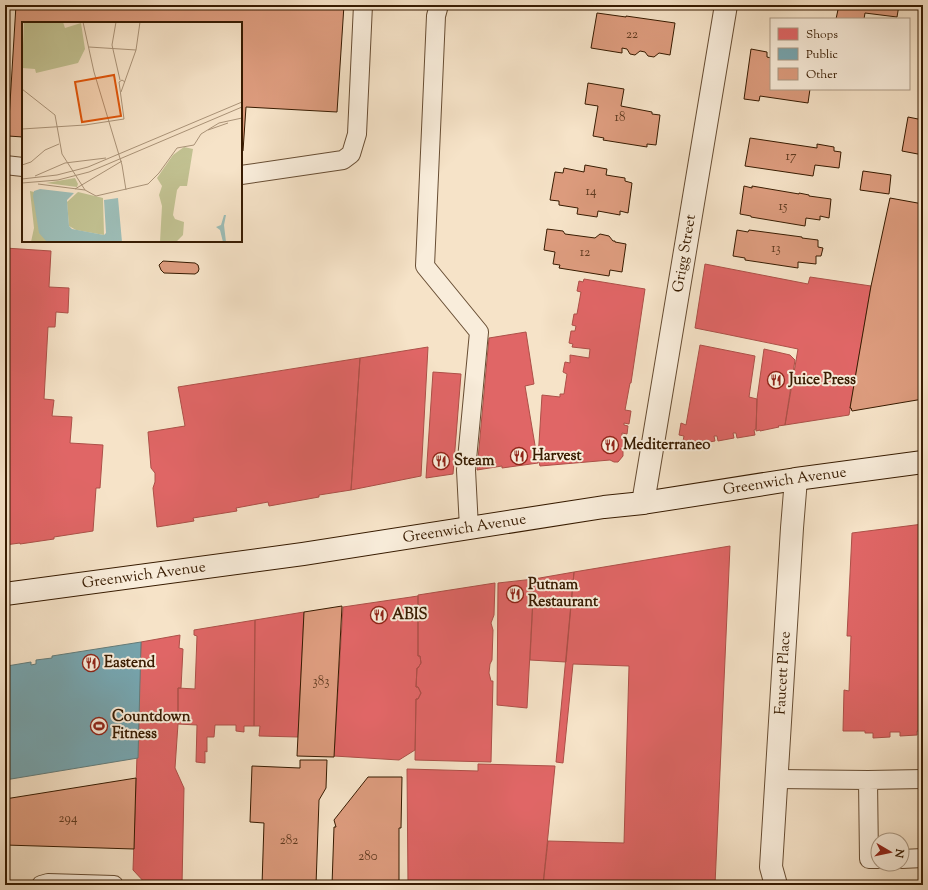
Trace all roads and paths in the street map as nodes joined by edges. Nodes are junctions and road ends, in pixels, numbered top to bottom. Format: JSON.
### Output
{"nodes":[{"id":1,"x":363,"y":5,"type":"edge"},
{"id":2,"x":439,"y":5,"type":"edge"},
{"id":3,"x":726,"y":5,"type":"edge"},
{"id":4,"x":5,"y":166,"type":"edge"},
{"id":5,"x":22,"y":167,"type":"edge"},
{"id":6,"x":242,"y":175,"type":"edge"},
{"id":7,"x":923,"y":462,"type":"edge"},
{"id":8,"x":796,"y":479,"type":"junction"},
{"id":9,"x":643,"y":503,"type":"junction"},
{"id":10,"x":469,"y":528,"type":"junction"},
{"id":11,"x":5,"y":594,"type":"edge"},
{"id":12,"x":777,"y":779,"type":"junction"},
{"id":13,"x":923,"y":779,"type":"edge"},
{"id":14,"x":868,"y":780,"type":"junction"},
{"id":15,"x":923,"y":858,"type":"edge"},
{"id":16,"x":870,"y":859,"type":"edge"},
{"id":17,"x":910,"y":859,"type":"edge"},
{"id":18,"x":770,"y":879,"type":"edge"},
{"id":19,"x":42,"y":885,"type":"edge"},
{"id":20,"x":114,"y":885,"type":"edge"}],
"edges":[{"from":1,"to":6,"type":"lane"},
{"from":2,"to":10,"type":"lane"},
{"from":3,"to":9,"type":"main road","name":"Grigg Street"},
{"from":4,"to":5,"type":"lane"},
{"from":7,"to":8,"type":"main road","name":"Greenwich Avenue"},
{"from":8,"to":9,"type":"main road","name":"Greenwich Avenue"},
{"from":8,"to":12,"type":"main road","name":"Faucett Place"},
{"from":9,"to":10,"type":"main road","name":"Greenwich Avenue"},
{"from":10,"to":11,"type":"main road","name":"Greenwich Avenue"},
{"from":12,"to":14,"type":"lane"},
{"from":12,"to":18,"type":"main road","name":"Faucett Place"},
{"from":13,"to":14,"type":"lane"},
{"from":14,"to":16,"type":"lane"},
{"from":15,"to":17,"type":"lane"},
{"from":19,"to":20,"type":"lane"}]}
